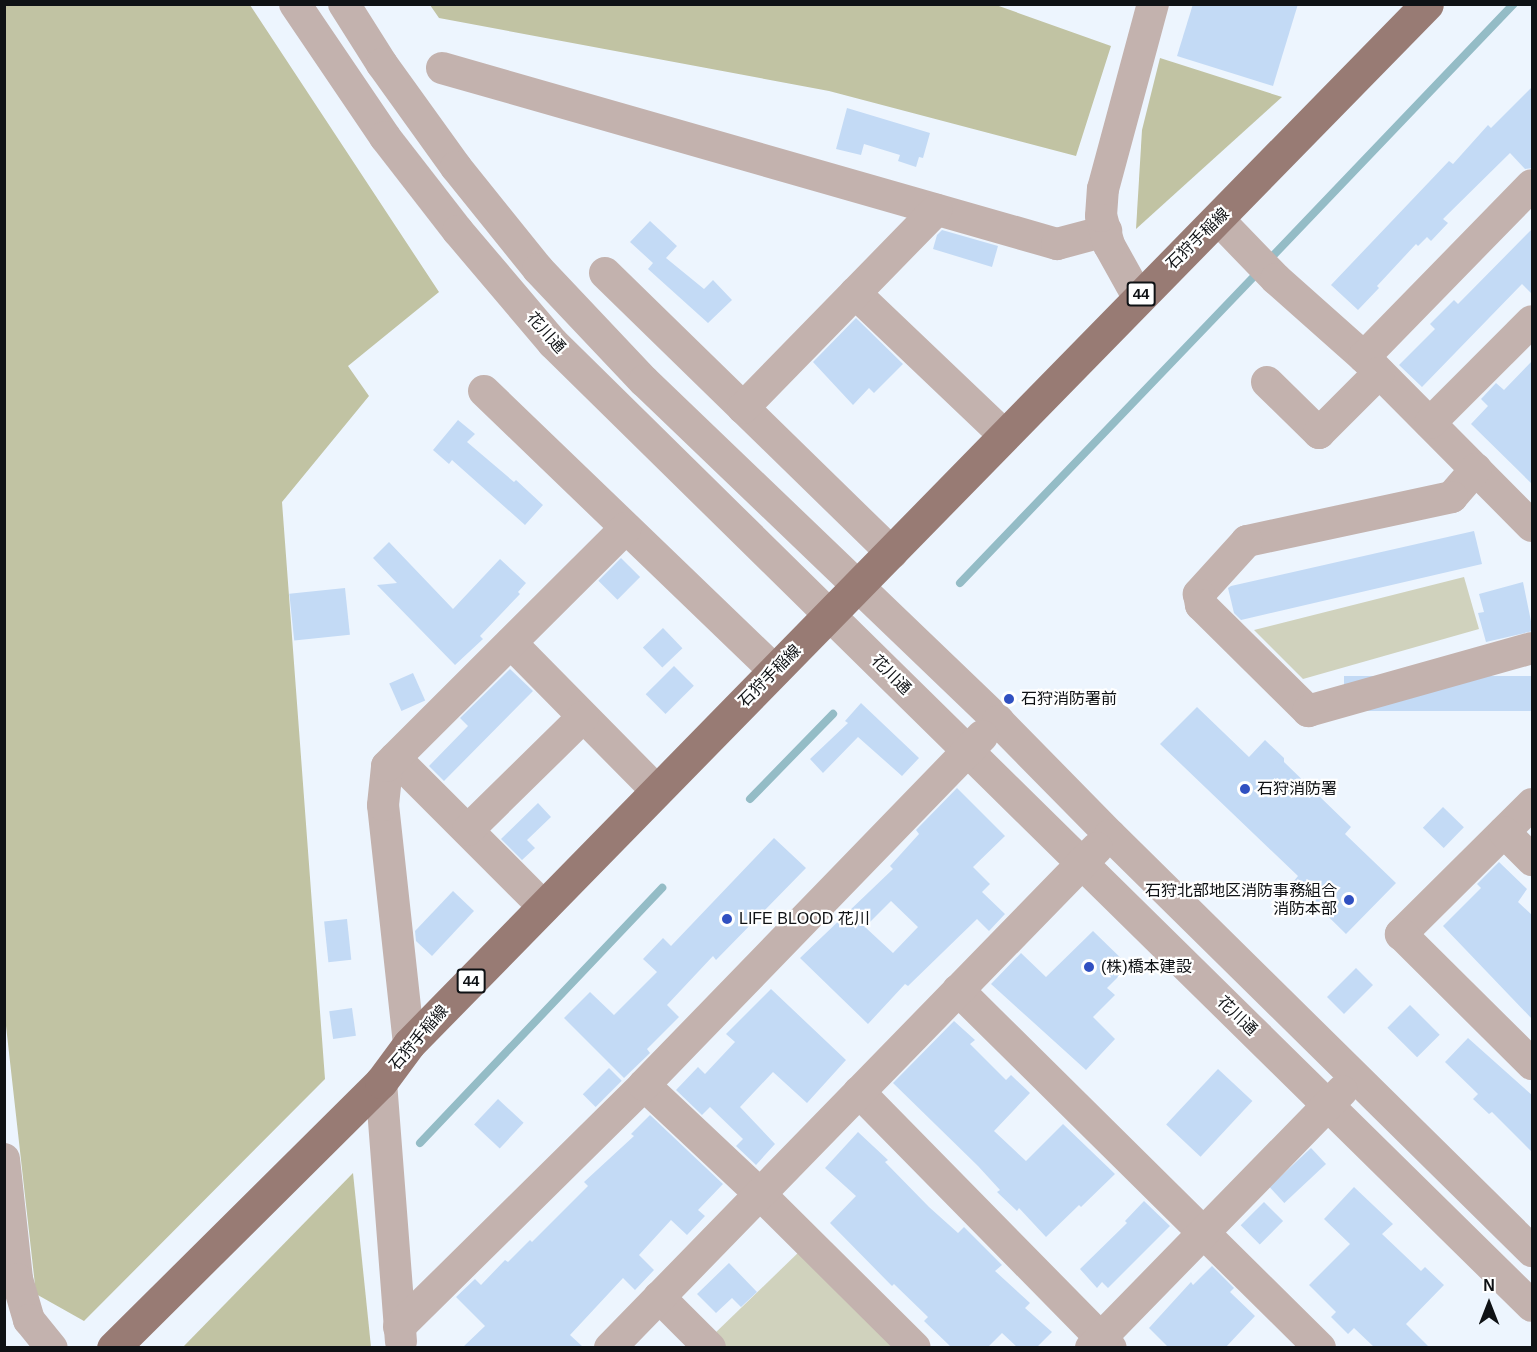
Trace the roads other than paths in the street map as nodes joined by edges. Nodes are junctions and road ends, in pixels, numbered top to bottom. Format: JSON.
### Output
{"nodes":[{"id":1,"x":295,"y":4,"type":"edge"},
{"id":2,"x":344,"y":4,"type":"edge"},
{"id":3,"x":1152,"y":4,"type":"edge"},
{"id":4,"x":1427,"y":4,"type":"edge"},
{"id":5,"x":441,"y":68,"type":"dead end"},
{"id":6,"x":1533,"y":186,"type":"edge"},
{"id":7,"x":936,"y":210,"type":"junction"},
{"id":8,"x":1218,"y":219,"type":"junction"},
{"id":9,"x":1106,"y":231,"type":"junction"},
{"id":10,"x":605,"y":273,"type":"dead end"},
{"id":11,"x":855,"y":293,"type":"junction"},
{"id":12,"x":1138,"y":297,"type":"junction"},
{"id":13,"x":1533,"y":321,"type":"edge"},
{"id":14,"x":1372,"y":365,"type":"junction"},
{"id":15,"x":1267,"y":382,"type":"dead end"},
{"id":16,"x":484,"y":391,"type":"dead end"},
{"id":17,"x":743,"y":408,"type":"junction"},
{"id":18,"x":1430,"y":423,"type":"junction"},
{"id":19,"x":1005,"y":436,"type":"junction"},
{"id":20,"x":1476,"y":469,"type":"junction"},
{"id":21,"x":1533,"y":526,"type":"edge"},
{"id":22,"x":626,"y":528,"type":"junction"},
{"id":23,"x":892,"y":553,"type":"junction"},
{"id":24,"x":860,"y":586,"type":"junction"},
{"id":25,"x":829,"y":615,"type":"junction"},
{"id":26,"x":511,"y":643,"type":"junction"},
{"id":27,"x":1533,"y":648,"type":"edge"},
{"id":28,"x":774,"y":670,"type":"junction"},
{"id":29,"x":584,"y":717,"type":"junction"},
{"id":30,"x":998,"y":721,"type":"junction"},
{"id":31,"x":967,"y":751,"type":"junction"},
{"id":32,"x":395,"y":758,"type":"junction"},
{"id":33,"x":657,"y":791,"type":"junction"},
{"id":34,"x":1533,"y":804,"type":"edge"},
{"id":35,"x":468,"y":830,"type":"junction"},
{"id":36,"x":1504,"y":832,"type":"junction"},
{"id":37,"x":1110,"y":835,"type":"junction"},
{"id":38,"x":1533,"y":860,"type":"edge"},
{"id":39,"x":1082,"y":863,"type":"junction"},
{"id":40,"x":544,"y":907,"type":"junction"},
{"id":41,"x":958,"y":990,"type":"junction"},
{"id":42,"x":409,"y":1044,"type":"junction"},
{"id":43,"x":1533,"y":1065,"type":"edge"},
{"id":44,"x":1356,"y":1076,"type":"junction"},
{"id":45,"x":381,"y":1082,"type":"junction"},
{"id":46,"x":644,"y":1085,"type":"junction"},
{"id":47,"x":859,"y":1092,"type":"junction"},
{"id":48,"x":1328,"y":1105,"type":"junction"},
{"id":49,"x":4,"y":1159,"type":"edge"},
{"id":50,"x":760,"y":1194,"type":"junction"},
{"id":51,"x":1203,"y":1233,"type":"junction"},
{"id":52,"x":1533,"y":1251,"type":"edge"},
{"id":53,"x":659,"y":1296,"type":"junction"},
{"id":54,"x":1533,"y":1306,"type":"edge"},
{"id":55,"x":400,"y":1337,"type":"edge"},
{"id":56,"x":1101,"y":1344,"type":"edge"},
{"id":57,"x":52,"y":1347,"type":"edge"},
{"id":58,"x":113,"y":1347,"type":"edge"},
{"id":59,"x":610,"y":1347,"type":"edge"},
{"id":60,"x":710,"y":1347,"type":"edge"},
{"id":61,"x":915,"y":1347,"type":"edge"},
{"id":62,"x":1320,"y":1347,"type":"edge"}],
"edges":[{"from":1,"to":25,"type":"street","name":"花川通"},
{"from":2,"to":24,"type":"street"},
{"from":3,"to":9,"type":"street"},
{"from":4,"to":8,"type":"main road","name":"石狩手稲線","number":"44"},
{"from":5,"to":7,"type":"street"},
{"from":6,"to":14,"type":"street"},
{"from":7,"to":9,"type":"street"},
{"from":7,"to":11,"type":"street"},
{"from":8,"to":12,"type":"main road","name":"石狩手稲線","number":"44"},
{"from":8,"to":14,"type":"street"},
{"from":9,"to":12,"type":"street"},
{"from":10,"to":17,"type":"street"},
{"from":11,"to":17,"type":"street"},
{"from":11,"to":19,"type":"street"},
{"from":12,"to":19,"type":"main road","name":"石狩手稲線","number":"44"},
{"from":13,"to":18,"type":"street"},
{"from":14,"to":15,"type":"street"},
{"from":14,"to":18,"type":"street"},
{"from":16,"to":22,"type":"street"},
{"from":17,"to":23,"type":"street"},
{"from":18,"to":20,"type":"street"},
{"from":19,"to":23,"type":"main road","name":"石狩手稲線","number":"44"},
{"from":20,"to":21,"type":"street"},
{"from":20,"to":27,"type":"street"},
{"from":22,"to":26,"type":"street"},
{"from":22,"to":28,"type":"street"},
{"from":23,"to":24,"type":"main road","name":"石狩手稲線","number":"44"},
{"from":24,"to":25,"type":"main road","name":"石狩手稲線","number":"44"},
{"from":24,"to":30,"type":"street"},
{"from":25,"to":28,"type":"main road","name":"石狩手稲線","number":"44"},
{"from":25,"to":31,"type":"street","name":"花川通"},
{"from":26,"to":29,"type":"street"},
{"from":26,"to":32,"type":"street"},
{"from":28,"to":33,"type":"main road","name":"石狩手稲線","number":"44"},
{"from":29,"to":33,"type":"street"},
{"from":29,"to":35,"type":"street"},
{"from":30,"to":31,"type":"street"},
{"from":30,"to":37,"type":"street"},
{"from":31,"to":39,"type":"street","name":"花川通"},
{"from":31,"to":46,"type":"street"},
{"from":32,"to":35,"type":"street"},
{"from":32,"to":42,"type":"street"},
{"from":33,"to":40,"type":"main road","name":"石狩手稲線","number":"44"},
{"from":34,"to":36,"type":"street"},
{"from":35,"to":40,"type":"street"},
{"from":36,"to":38,"type":"street"},
{"from":36,"to":43,"type":"street"},
{"from":37,"to":39,"type":"street"},
{"from":37,"to":44,"type":"street"},
{"from":39,"to":41,"type":"street"},
{"from":39,"to":48,"type":"street","name":"花川通"},
{"from":40,"to":42,"type":"main road","name":"石狩手稲線","number":"44"},
{"from":41,"to":47,"type":"street"},
{"from":41,"to":51,"type":"street"},
{"from":42,"to":45,"type":"main road","name":"石狩手稲線","number":"44"},
{"from":44,"to":48,"type":"street"},
{"from":44,"to":52,"type":"street"},
{"from":45,"to":55,"type":"street"},
{"from":45,"to":58,"type":"main road","name":"石狩手稲線","number":"44"},
{"from":46,"to":50,"type":"street"},
{"from":46,"to":55,"type":"street"},
{"from":47,"to":50,"type":"street"},
{"from":47,"to":56,"type":"street"},
{"from":48,"to":51,"type":"street"},
{"from":48,"to":54,"type":"street","name":"花川通"},
{"from":49,"to":57,"type":"street"},
{"from":50,"to":53,"type":"street"},
{"from":50,"to":61,"type":"street"},
{"from":51,"to":56,"type":"street"},
{"from":51,"to":62,"type":"street"},
{"from":53,"to":59,"type":"street"},
{"from":53,"to":60,"type":"street"}]}
